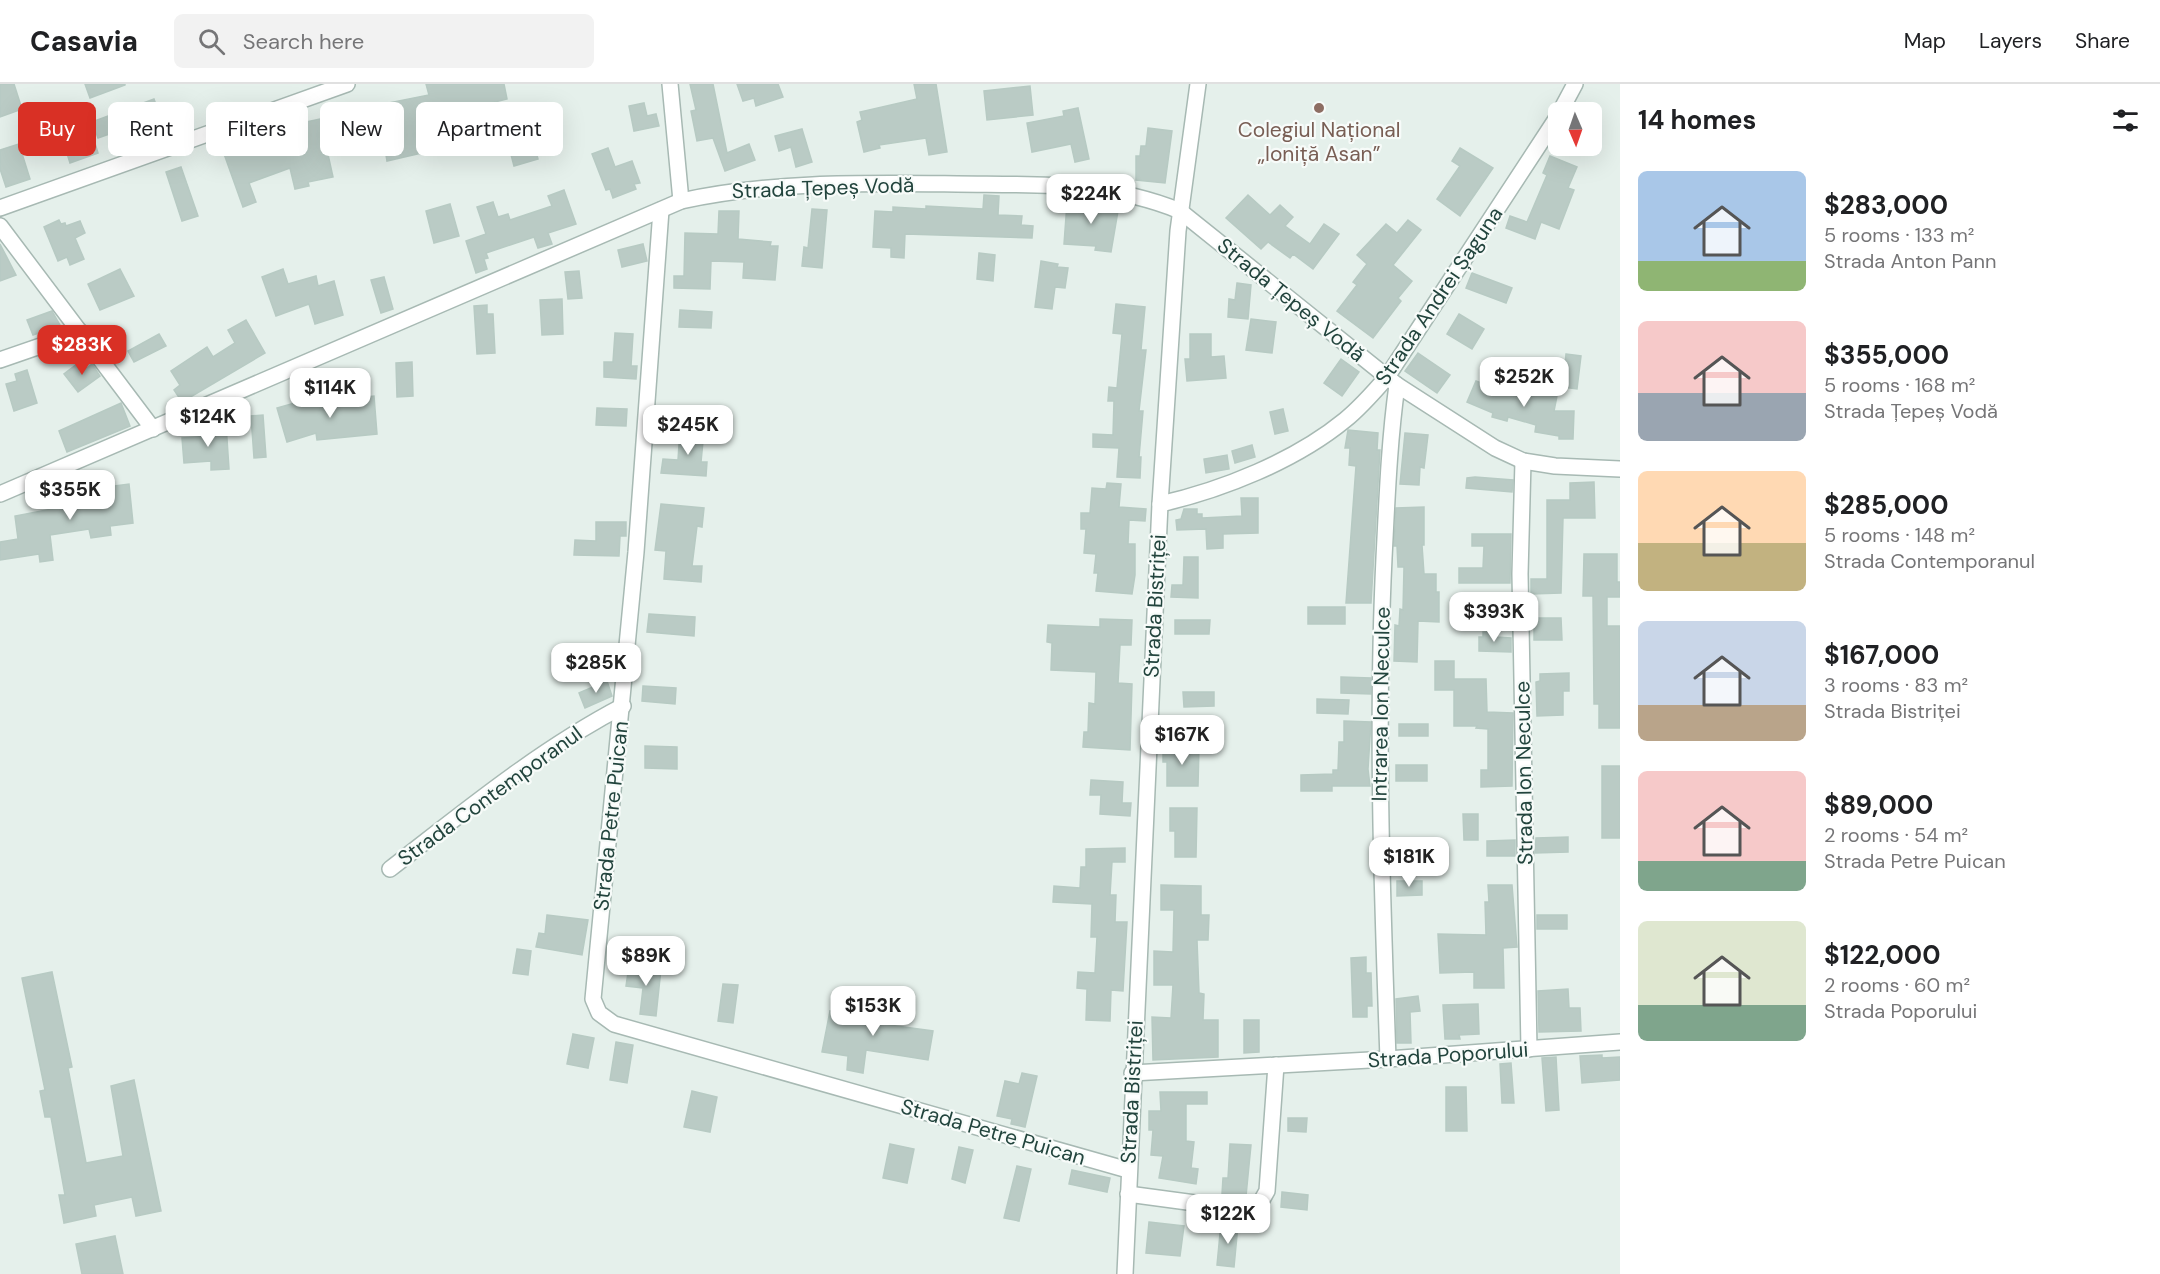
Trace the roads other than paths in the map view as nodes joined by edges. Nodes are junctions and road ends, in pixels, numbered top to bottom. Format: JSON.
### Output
{"nodes":[{"id":1,"x":347,"y":84,"type":"edge"},
{"id":2,"x":670,"y":84,"type":"edge"},
{"id":3,"x":1198,"y":84,"type":"edge"},
{"id":4,"x":1575,"y":84,"type":"edge"},
{"id":5,"x":1565,"y":102,"type":"edge"},
{"id":6,"x":1548,"y":132,"type":"edge"},
{"id":7,"x":681,"y":201,"type":"junction"},
{"id":8,"x":0,"y":208,"type":"edge"},
{"id":9,"x":661,"y":210,"type":"junction"},
{"id":10,"x":1180,"y":211,"type":"junction"},
{"id":11,"x":0,"y":226,"type":"edge"},
{"id":12,"x":81,"y":332,"type":"junction"},
{"id":13,"x":0,"y":360,"type":"edge"},
{"id":14,"x":1392,"y":381,"type":"junction"},
{"id":15,"x":153,"y":429,"type":"junction"},
{"id":16,"x":1523,"y":461,"type":"junction"},
{"id":17,"x":1620,"y":469,"type":"edge"},
{"id":18,"x":0,"y":494,"type":"edge"},
{"id":19,"x":1160,"y":504,"type":"junction"},
{"id":20,"x":622,"y":706,"type":"junction"},
{"id":21,"x":390,"y":869,"type":"dead end"},
{"id":22,"x":1620,"y":1042,"type":"edge"},
{"id":23,"x":1529,"y":1049,"type":"junction"},
{"id":24,"x":1388,"y":1059,"type":"junction"},
{"id":25,"x":1276,"y":1065,"type":"junction"},
{"id":26,"x":1132,"y":1073,"type":"junction"},
{"id":27,"x":1128,"y":1170,"type":"junction"},
{"id":28,"x":1128,"y":1194,"type":"junction"},
{"id":29,"x":1125,"y":1274,"type":"edge"}],
"edges":[{"from":1,"to":8,"type":"street"},
{"from":2,"to":7,"type":"street"},
{"from":3,"to":10,"type":"street","name":"Strada Bistriței"},
{"from":4,"to":5,"type":"street","name":"Strada Andrei Șaguna"},
{"from":6,"to":14,"type":"street","name":"Strada Andrei Șaguna"},
{"from":7,"to":9,"type":"street","name":"Strada Țepeș Vodă"},
{"from":7,"to":10,"type":"street","name":"Strada Țepeș Vodă"},
{"from":9,"to":15,"type":"street","name":"Strada Țepeș Vodă"},
{"from":9,"to":20,"type":"street","name":"Strada Petre Puican"},
{"from":10,"to":14,"type":"street","name":"Strada Țepeș Vodă"},
{"from":10,"to":19,"type":"street","name":"Strada Bistriței"},
{"from":11,"to":12,"type":"street"},
{"from":12,"to":13,"type":"street"},
{"from":12,"to":15,"type":"street"},
{"from":14,"to":16,"type":"street","name":"Strada Țepeș Vodă"},
{"from":14,"to":19,"type":"street","name":"Strada Andrei Șaguna"},
{"from":14,"to":24,"type":"street","name":"Intrarea Ion Neculce"},
{"from":15,"to":18,"type":"street","name":"Strada Țepeș Vodă"},
{"from":16,"to":17,"type":"street","name":"Strada Țepeș Vodă"},
{"from":16,"to":23,"type":"street","name":"Strada Ion Neculce"},
{"from":19,"to":26,"type":"street","name":"Strada Bistriței"},
{"from":20,"to":21,"type":"street","name":"Strada Contemporanul"},
{"from":20,"to":27,"type":"street","name":"Strada Petre Puican"},
{"from":22,"to":23,"type":"street","name":"Strada Poporului"},
{"from":23,"to":24,"type":"street","name":"Strada Poporului"},
{"from":24,"to":25,"type":"street","name":"Strada Poporului"},
{"from":25,"to":26,"type":"street","name":"Strada Poporului"},
{"from":25,"to":28,"type":"street"},
{"from":26,"to":27,"type":"street","name":"Strada Bistriței"},
{"from":27,"to":28,"type":"street","name":"Strada Bistriței"},
{"from":28,"to":29,"type":"street","name":"Strada Bistriței"}]}
